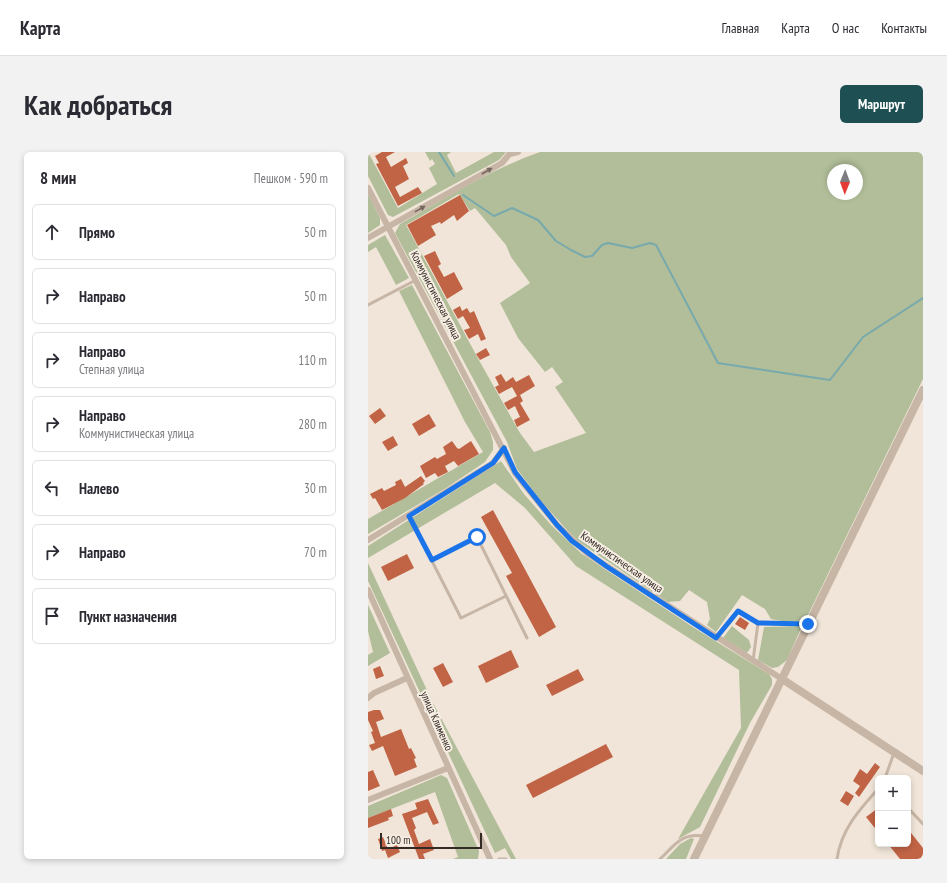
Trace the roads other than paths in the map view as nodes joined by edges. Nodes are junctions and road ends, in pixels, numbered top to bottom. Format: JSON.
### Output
{"nodes":[{"id":1,"x":518,"y":152,"type":"edge"},
{"id":2,"x":510,"y":153,"type":"edge"},
{"id":3,"x":368,"y":188,"type":"edge"},
{"id":4,"x":389,"y":227,"type":"junction"},
{"id":5,"x":368,"y":238,"type":"edge"},
{"id":6,"x":416,"y":280,"type":"junction"},
{"id":7,"x":368,"y":305,"type":"edge"},
{"id":8,"x":923,"y":390,"type":"edge"},
{"id":9,"x":504,"y":448,"type":"junction"},
{"id":10,"x":409,"y":516,"type":"junction"},
{"id":11,"x":368,"y":540,"type":"edge"},
{"id":12,"x":432,"y":560,"type":"junction"},
{"id":13,"x":368,"y":590,"type":"edge"},
{"id":14,"x":506,"y":596,"type":"junction"},
{"id":15,"x":758,"y":623,"type":"junction"},
{"id":16,"x":808,"y":624,"type":"junction"},
{"id":17,"x":527,"y":638,"type":"dead end"},
{"id":18,"x":716,"y":638,"type":"junction"},
{"id":19,"x":753,"y":661,"type":"junction"},
{"id":20,"x":407,"y":678,"type":"junction"},
{"id":21,"x":782,"y":679,"type":"junction"},
{"id":22,"x":368,"y":698,"type":"edge"},
{"id":23,"x":894,"y":752,"type":"junction"},
{"id":24,"x":448,"y":768,"type":"junction"},
{"id":25,"x":923,"y":771,"type":"edge"},
{"id":26,"x":886,"y":775,"type":"edge"},
{"id":27,"x":875,"y":792,"type":"edge"},
{"id":28,"x":368,"y":800,"type":"edge"},
{"id":29,"x":911,"y":811,"type":"edge"},
{"id":30,"x":923,"y":824,"type":"edge"},
{"id":31,"x":705,"y":837,"type":"junction"},
{"id":32,"x":490,"y":859,"type":"edge"},
{"id":33,"x":499,"y":859,"type":"edge"},
{"id":34,"x":506,"y":859,"type":"edge"},
{"id":35,"x":660,"y":859,"type":"edge"},
{"id":36,"x":694,"y":859,"type":"edge"},
{"id":37,"x":837,"y":859,"type":"edge"}],
"edges":[{"from":1,"to":2,"type":"street"},
{"from":4,"to":2,"type":"street","one_way":true},
{"from":3,"to":4,"type":"street","name":"Коммунистическая улица"},
{"from":4,"to":5,"type":"street"},
{"from":4,"to":6,"type":"street","name":"Коммунистическая улица"},
{"from":6,"to":7,"type":"lane"},
{"from":6,"to":9,"type":"street","name":"Коммунистическая улица"},
{"from":8,"to":16,"type":"street"},
{"from":9,"to":10,"type":"street"},
{"from":9,"to":18,"type":"street","name":"Коммунистическая улица"},
{"from":10,"to":11,"type":"street"},
{"from":10,"to":12,"type":"lane"},
{"from":12,"to":14,"type":"lane"},
{"from":12,"to":14,"type":"lane"},
{"from":13,"to":20,"type":"street","name":"улица Клименко"},
{"from":14,"to":17,"type":"lane"},
{"from":15,"to":16,"type":"lane"},
{"from":15,"to":18,"type":"lane"},
{"from":15,"to":19,"type":"lane"},
{"from":16,"to":21,"type":"street"},
{"from":18,"to":19,"type":"street","name":"Коммунистическая улица"},
{"from":19,"to":21,"type":"street","name":"Коммунистическая улица"},
{"from":20,"to":22,"type":"street"},
{"from":20,"to":24,"type":"street","name":"улица Клименко"},
{"from":21,"to":23,"type":"street","name":"Коммунистическая улица"},
{"from":21,"to":31,"type":"street"},
{"from":23,"to":25,"type":"street","name":"Коммунистическая улица"},
{"from":23,"to":26,"type":"lane"},
{"from":24,"to":28,"type":"street"},
{"from":24,"to":32,"type":"street","name":"улица Клименко"},
{"from":27,"to":37,"type":"lane"},
{"from":29,"to":30,"type":"lane"},
{"from":31,"to":35,"type":"lane"},
{"from":31,"to":36,"type":"street"},
{"from":33,"to":34,"type":"lane"}]}
